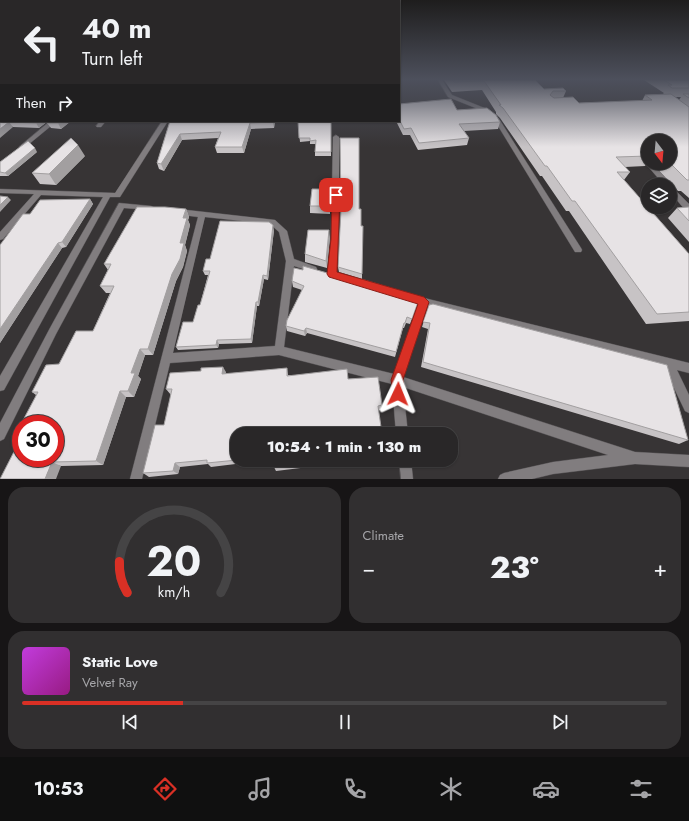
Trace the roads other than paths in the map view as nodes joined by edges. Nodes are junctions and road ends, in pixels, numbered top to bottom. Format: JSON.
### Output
{"nodes":[{"id":1,"x":466,"y":102,"type":"edge"},
{"id":2,"x":53,"y":122,"type":"edge"},
{"id":3,"x":164,"y":122,"type":"edge"},
{"id":4,"x":336,"y":137,"type":"dead end"},
{"id":5,"x":18,"y":150,"type":"edge"},
{"id":6,"x":655,"y":170,"type":"edge"},
{"id":7,"x":662,"y":178,"type":"edge"},
{"id":8,"x":0,"y":191,"type":"edge"},
{"id":9,"x":39,"y":193,"type":"junction"},
{"id":10,"x":113,"y":195,"type":"junction"},
{"id":11,"x":677,"y":196,"type":"edge"},
{"id":12,"x":122,"y":205,"type":"junction"},
{"id":13,"x":689,"y":209,"type":"edge"},
{"id":14,"x":202,"y":214,"type":"junction"},
{"id":15,"x":0,"y":236,"type":"edge"},
{"id":16,"x":578,"y":250,"type":"dead end"},
{"id":17,"x":290,"y":261,"type":"junction"},
{"id":18,"x":340,"y":277,"type":"junction"},
{"id":19,"x":424,"y":302,"type":"junction"},
{"id":20,"x":279,"y":350,"type":"junction"},
{"id":21,"x":167,"y":358,"type":"junction"},
{"id":22,"x":668,"y":363,"type":"junction"},
{"id":23,"x":689,"y":368,"type":"edge"},
{"id":24,"x":397,"y":380,"type":"junction"},
{"id":25,"x":0,"y":386,"type":"edge"},
{"id":26,"x":689,"y":407,"type":"edge"},
{"id":27,"x":401,"y":427,"type":"edge"},
{"id":28,"x":0,"y":435,"type":"edge"},
{"id":29,"x":635,"y":458,"type":"junction"},
{"id":30,"x":689,"y":461,"type":"edge"},
{"id":31,"x":406,"y":467,"type":"edge"},
{"id":32,"x":136,"y":479,"type":"edge"},
{"id":33,"x":407,"y":479,"type":"edge"},
{"id":34,"x":504,"y":479,"type":"edge"}],
"edges":[{"from":1,"to":16,"type":"street"},
{"from":2,"to":5,"type":"street"},
{"from":3,"to":10,"type":"street"},
{"from":4,"to":18,"type":"street"},
{"from":6,"to":7,"type":"street"},
{"from":8,"to":9,"type":"street"},
{"from":9,"to":10,"type":"street"},
{"from":9,"to":15,"type":"street"},
{"from":10,"to":12,"type":"street"},
{"from":10,"to":25,"type":"street"},
{"from":11,"to":13,"type":"street"},
{"from":12,"to":14,"type":"street"},
{"from":12,"to":28,"type":"street"},
{"from":14,"to":17,"type":"street"},
{"from":14,"to":21,"type":"street"},
{"from":17,"to":18,"type":"street"},
{"from":17,"to":20,"type":"street"},
{"from":18,"to":19,"type":"street"},
{"from":19,"to":22,"type":"street"},
{"from":19,"to":24,"type":"street"},
{"from":20,"to":21,"type":"street"},
{"from":20,"to":24,"type":"street"},
{"from":21,"to":32,"type":"street"},
{"from":22,"to":23,"type":"street"},
{"from":22,"to":26,"type":"street"},
{"from":24,"to":27,"type":"street"},
{"from":24,"to":29,"type":"street"},
{"from":29,"to":30,"type":"street"},
{"from":29,"to":34,"type":"street"},
{"from":31,"to":33,"type":"street"}]}
